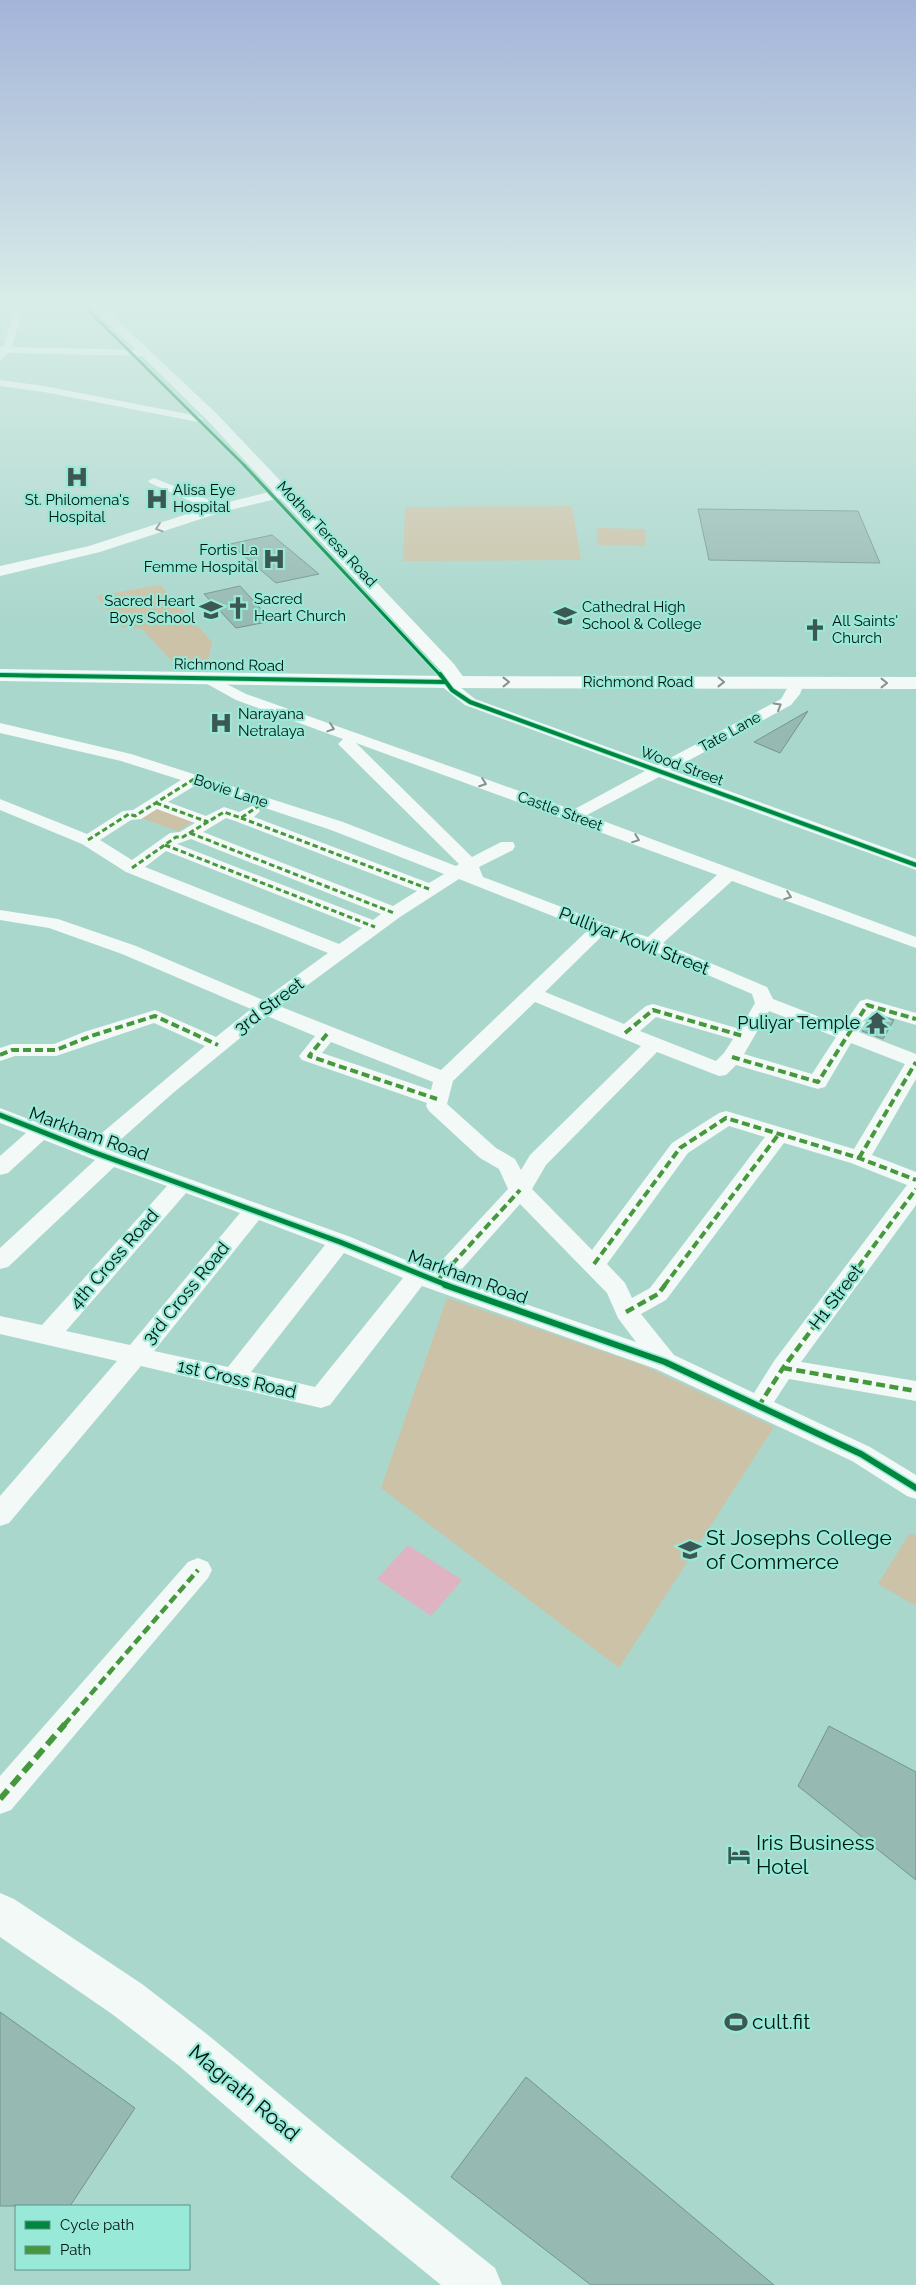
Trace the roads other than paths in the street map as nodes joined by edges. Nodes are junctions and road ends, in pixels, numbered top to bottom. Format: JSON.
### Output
{"nodes":[{"id":1,"x":145,"y":409,"type":"edge"},
{"id":2,"x":189,"y":409,"type":"edge"},
{"id":3,"x":203,"y":409,"type":"edge"},
{"id":4,"x":198,"y":419,"type":"junction"},
{"id":5,"x":154,"y":481,"type":"dead end"},
{"id":6,"x":278,"y":494,"type":"junction"},
{"id":7,"x":218,"y":508,"type":"junction"},
{"id":8,"x":0,"y":571,"type":"edge"},
{"id":9,"x":0,"y":675,"type":"edge"},
{"id":10,"x":204,"y":677,"type":"junction"},
{"id":11,"x":451,"y":682,"type":"junction"},
{"id":12,"x":798,"y":683,"type":"junction"},
{"id":13,"x":916,"y":683,"type":"edge"},
{"id":14,"x":0,"y":728,"type":"edge"},
{"id":15,"x":355,"y":737,"type":"junction"},
{"id":16,"x":658,"y":770,"type":"junction"},
{"id":17,"x":194,"y":779,"type":"junction"},
{"id":18,"x":264,"y":802,"type":"junction"},
{"id":19,"x":156,"y":803,"type":"junction"},
{"id":20,"x":0,"y":804,"type":"edge"},
{"id":21,"x":574,"y":816,"type":"junction"},
{"id":22,"x":241,"y":818,"type":"junction"},
{"id":23,"x":208,"y":822,"type":"junction"},
{"id":24,"x":190,"y":833,"type":"junction"},
{"id":25,"x":88,"y":840,"type":"junction"},
{"id":26,"x":165,"y":845,"type":"junction"},
{"id":27,"x":507,"y":846,"type":"dead end"},
{"id":28,"x":916,"y":864,"type":"edge"},
{"id":29,"x":132,"y":868,"type":"junction"},
{"id":30,"x":467,"y":872,"type":"junction"},
{"id":31,"x":728,"y":874,"type":"junction"},
{"id":32,"x":429,"y":889,"type":"junction"},
{"id":33,"x":394,"y":913,"type":"junction"},
{"id":34,"x":0,"y":915,"type":"edge"},
{"id":35,"x":374,"y":927,"type":"junction"},
{"id":36,"x":600,"y":928,"type":"junction"},
{"id":37,"x":916,"y":943,"type":"edge"},
{"id":38,"x":651,"y":944,"type":"junction"},
{"id":39,"x":342,"y":952,"type":"junction"},
{"id":40,"x":532,"y":994,"type":"junction"},
{"id":41,"x":765,"y":1002,"type":"junction"},
{"id":42,"x":264,"y":1008,"type":"junction"},
{"id":43,"x":916,"y":1019,"type":"edge"},
{"id":44,"x":625,"y":1033,"type":"junction"},
{"id":45,"x":327,"y":1034,"type":"junction"},
{"id":46,"x":846,"y":1035,"type":"junction"},
{"id":47,"x":743,"y":1036,"type":"junction"},
{"id":48,"x":218,"y":1044,"type":"junction"},
{"id":49,"x":654,"y":1044,"type":"junction"},
{"id":50,"x":0,"y":1055,"type":"edge"},
{"id":51,"x":732,"y":1057,"type":"junction"},
{"id":52,"x":916,"y":1062,"type":"edge"},
{"id":53,"x":444,"y":1079,"type":"junction"},
{"id":54,"x":437,"y":1099,"type":"junction"},
{"id":55,"x":0,"y":1115,"type":"edge"},
{"id":56,"x":41,"y":1131,"type":"junction"},
{"id":57,"x":778,"y":1134,"type":"junction"},
{"id":58,"x":102,"y":1155,"type":"junction"},
{"id":59,"x":859,"y":1158,"type":"junction"},
{"id":60,"x":0,"y":1168,"type":"edge"},
{"id":61,"x":916,"y":1180,"type":"edge"},
{"id":62,"x":182,"y":1183,"type":"junction"},
{"id":63,"x":916,"y":1189,"type":"edge"},
{"id":64,"x":520,"y":1190,"type":"junction"},
{"id":65,"x":254,"y":1211,"type":"junction"},
{"id":66,"x":340,"y":1242,"type":"junction"},
{"id":67,"x":0,"y":1261,"type":"edge"},
{"id":68,"x":594,"y":1264,"type":"junction"},
{"id":69,"x":427,"y":1279,"type":"junction"},
{"id":70,"x":626,"y":1312,"type":"junction"},
{"id":71,"x":0,"y":1325,"type":"edge"},
{"id":72,"x":47,"y":1336,"type":"junction"},
{"id":73,"x":135,"y":1356,"type":"junction"},
{"id":74,"x":665,"y":1362,"type":"junction"},
{"id":75,"x":783,"y":1368,"type":"junction"},
{"id":76,"x":233,"y":1378,"type":"junction"},
{"id":77,"x":916,"y":1390,"type":"edge"},
{"id":78,"x":758,"y":1407,"type":"junction"},
{"id":79,"x":916,"y":1488,"type":"edge"},
{"id":80,"x":0,"y":1515,"type":"edge"},
{"id":81,"x":198,"y":1570,"type":"dead end"},
{"id":82,"x":0,"y":1799,"type":"edge"},
{"id":83,"x":0,"y":1913,"type":"edge"},
{"id":84,"x":478,"y":2285,"type":"edge"}],
"edges":[{"from":1,"to":4,"type":"street"},
{"from":2,"to":4,"type":"street","name":"Mother Teresa Road"},
{"from":3,"to":6,"type":"street","name":"Mother Teresa Road"},
{"from":4,"to":6,"type":"street","name":"Mother Teresa Road"},
{"from":5,"to":7,"type":"street"},
{"from":6,"to":7,"type":"street"},
{"from":6,"to":11,"type":"street","name":"Mother Teresa Road"},
{"from":7,"to":8,"type":"street","one_way":true},
{"from":9,"to":10,"type":"main road","name":"Richmond Road"},
{"from":10,"to":11,"type":"main road","name":"Richmond Road"},
{"from":10,"to":15,"type":"street","name":"Castle Street","one_way":true},
{"from":11,"to":12,"type":"main road","name":"Richmond Road","one_way":true},
{"from":11,"to":16,"type":"street","name":"Wood Street"},
{"from":12,"to":13,"type":"main road","name":"Richmond Road","one_way":true},
{"from":16,"to":12,"type":"street","name":"Tate Lane","one_way":true},
{"from":14,"to":17,"type":"street","name":"Bovie Lane"},
{"from":15,"to":21,"type":"street","name":"Castle Street","one_way":true},
{"from":15,"to":30,"type":"street"},
{"from":16,"to":21,"type":"street","name":"Tate Lane"},
{"from":16,"to":28,"type":"street","name":"Wood Street"},
{"from":17,"to":18,"type":"street","name":"Bovie Lane"},
{"from":17,"to":19,"type":"street"},
{"from":18,"to":22,"type":"street"},
{"from":18,"to":30,"type":"street","name":"Bovie Lane"},
{"from":19,"to":23,"type":"street"},
{"from":19,"to":25,"type":"street"},
{"from":20,"to":25,"type":"street"},
{"from":21,"to":31,"type":"street","name":"Castle Street","one_way":true},
{"from":22,"to":23,"type":"street"},
{"from":22,"to":32,"type":"street"},
{"from":23,"to":24,"type":"street"},
{"from":24,"to":26,"type":"street"},
{"from":24,"to":33,"type":"street"},
{"from":25,"to":29,"type":"street"},
{"from":26,"to":29,"type":"street"},
{"from":26,"to":35,"type":"street"},
{"from":27,"to":30,"type":"street","name":"3rd Street"},
{"from":29,"to":39,"type":"street"},
{"from":30,"to":32,"type":"street","name":"3rd Street"},
{"from":30,"to":36,"type":"street","name":"Pulliyar Kovil Street"},
{"from":31,"to":37,"type":"street","name":"Castle Street","one_way":true},
{"from":31,"to":38,"type":"street"},
{"from":32,"to":33,"type":"street","name":"3rd Street"},
{"from":33,"to":35,"type":"street","name":"3rd Street"},
{"from":34,"to":42,"type":"street"},
{"from":35,"to":39,"type":"street","name":"3rd Street"},
{"from":36,"to":38,"type":"street","name":"Pulliyar Kovil Street"},
{"from":36,"to":40,"type":"street"},
{"from":38,"to":41,"type":"street","name":"Pulliyar Kovil Street"},
{"from":39,"to":42,"type":"street","name":"3rd Street"},
{"from":40,"to":44,"type":"street"},
{"from":40,"to":53,"type":"street"},
{"from":41,"to":46,"type":"street","name":"Pulliyar Kovil Street"},
{"from":41,"to":47,"type":"street"},
{"from":42,"to":45,"type":"street"},
{"from":42,"to":48,"type":"street","name":"3rd Street"},
{"from":43,"to":46,"type":"street"},
{"from":44,"to":47,"type":"street"},
{"from":44,"to":49,"type":"street"},
{"from":45,"to":53,"type":"street"},
{"from":45,"to":54,"type":"street"},
{"from":46,"to":51,"type":"street"},
{"from":46,"to":52,"type":"street","name":"Pulliyar Kovil Street"},
{"from":47,"to":51,"type":"street"},
{"from":48,"to":50,"type":"street"},
{"from":48,"to":58,"type":"street","name":"3rd Street"},
{"from":49,"to":51,"type":"street"},
{"from":49,"to":64,"type":"street"},
{"from":52,"to":59,"type":"street"},
{"from":53,"to":54,"type":"street"},
{"from":54,"to":64,"type":"street"},
{"from":55,"to":56,"type":"street","name":"Markham Road"},
{"from":56,"to":58,"type":"street","name":"Markham Road"},
{"from":56,"to":60,"type":"street"},
{"from":57,"to":59,"type":"street"},
{"from":57,"to":68,"type":"street"},
{"from":57,"to":70,"type":"street"},
{"from":58,"to":62,"type":"street","name":"Markham Road"},
{"from":58,"to":67,"type":"street","name":"3rd Street"},
{"from":59,"to":61,"type":"street"},
{"from":62,"to":65,"type":"street","name":"Markham Road"},
{"from":62,"to":72,"type":"street","name":"4th Cross Road"},
{"from":63,"to":75,"type":"street","name":"H1 Street"},
{"from":64,"to":68,"type":"street"},
{"from":64,"to":69,"type":"street"},
{"from":65,"to":66,"type":"street","name":"Markham Road"},
{"from":65,"to":73,"type":"street","name":"3rd Cross Road"},
{"from":66,"to":69,"type":"street","name":"Markham Road"},
{"from":66,"to":76,"type":"street"},
{"from":68,"to":70,"type":"street"},
{"from":69,"to":74,"type":"street","name":"Markham Road"},
{"from":69,"to":76,"type":"street","name":"1st Cross Road"},
{"from":70,"to":74,"type":"street"},
{"from":71,"to":72,"type":"street","name":"1st Cross Road"},
{"from":72,"to":73,"type":"street","name":"1st Cross Road"},
{"from":73,"to":76,"type":"street","name":"1st Cross Road"},
{"from":73,"to":80,"type":"street","name":"3rd Cross Road"},
{"from":74,"to":78,"type":"street","name":"Markham Road"},
{"from":75,"to":77,"type":"street"},
{"from":75,"to":78,"type":"street","name":"H1 Street"},
{"from":78,"to":79,"type":"street","name":"Markham Road"},
{"from":81,"to":82,"type":"street"},
{"from":83,"to":84,"type":"street","name":"Magrath Road"}]}
